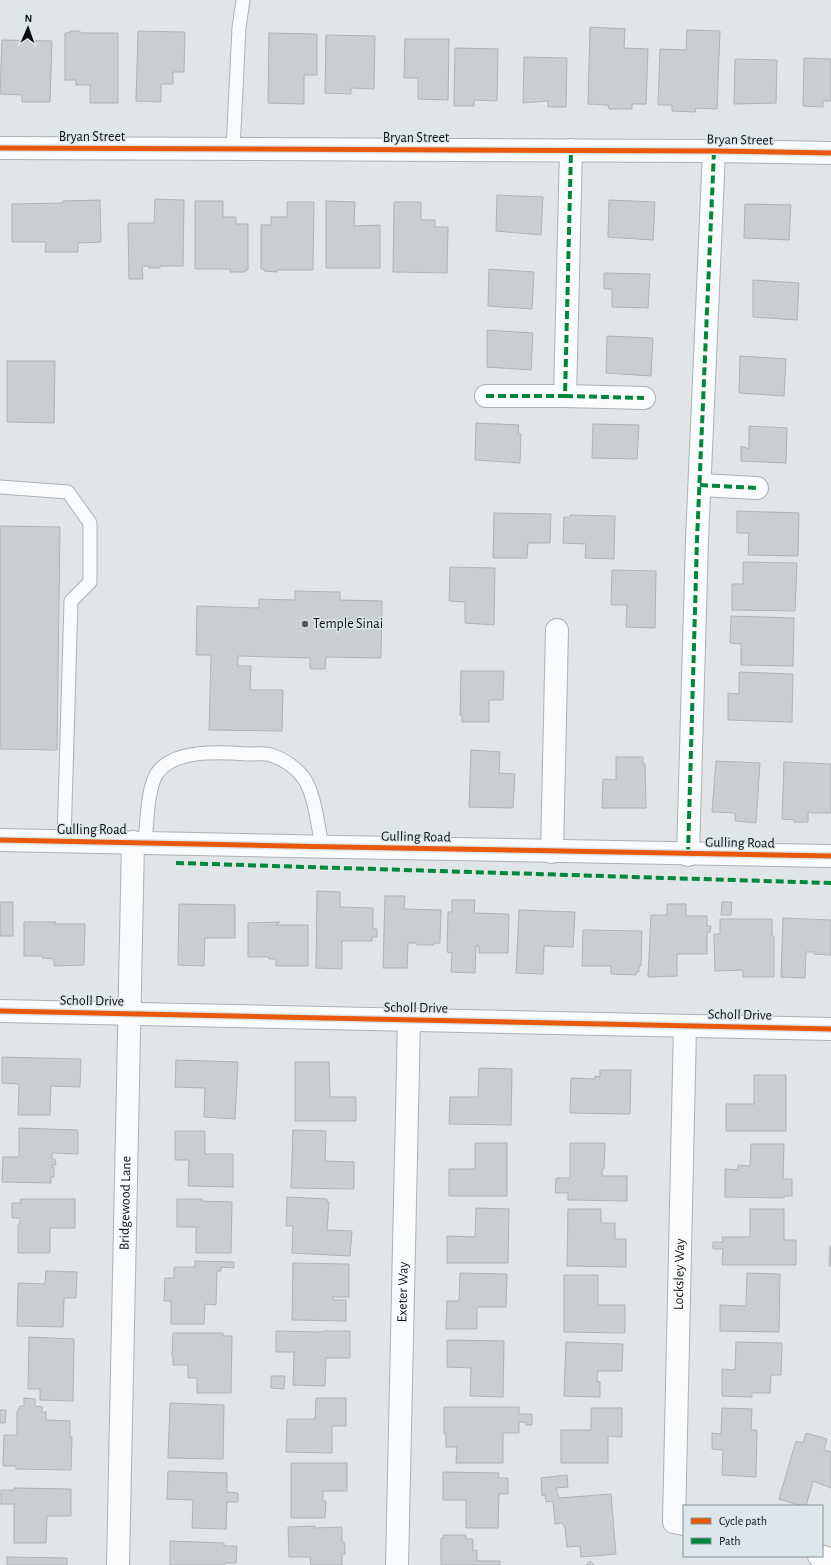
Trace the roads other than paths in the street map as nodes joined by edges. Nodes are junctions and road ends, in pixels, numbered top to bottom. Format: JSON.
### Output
{"nodes":[{"id":1,"x":243,"y":0,"type":"edge"},
{"id":2,"x":0,"y":148,"type":"edge"},
{"id":3,"x":233,"y":150,"type":"junction"},
{"id":4,"x":571,"y":150,"type":"junction"},
{"id":5,"x":714,"y":151,"type":"junction"},
{"id":6,"x":831,"y":153,"type":"edge"},
{"id":7,"x":486,"y":396,"type":"dead end"},
{"id":8,"x":565,"y":396,"type":"junction"},
{"id":9,"x":644,"y":398,"type":"dead end"},
{"id":10,"x":700,"y":485,"type":"junction"},
{"id":11,"x":0,"y":487,"type":"edge"},
{"id":12,"x":757,"y":488,"type":"dead end"},
{"id":13,"x":557,"y":630,"type":"dead end"},
{"id":14,"x":0,"y":840,"type":"edge"},
{"id":15,"x":64,"y":841,"type":"junction"},
{"id":16,"x":139,"y":842,"type":"junction"},
{"id":17,"x":322,"y":847,"type":"junction"},
{"id":18,"x":552,"y":852,"type":"junction"},
{"id":19,"x":688,"y":855,"type":"junction"},
{"id":20,"x":831,"y":856,"type":"edge"},
{"id":21,"x":0,"y":1011,"type":"edge"},
{"id":22,"x":129,"y":1013,"type":"junction"},
{"id":23,"x":409,"y":1020,"type":"junction"},
{"id":24,"x":685,"y":1026,"type":"junction"},
{"id":25,"x":831,"y":1029,"type":"edge"},
{"id":26,"x":679,"y":1523,"type":"edge"},
{"id":27,"x":118,"y":1565,"type":"edge"},
{"id":28,"x":397,"y":1565,"type":"edge"}],
"edges":[{"from":1,"to":3,"type":"lane"},
{"from":2,"to":3,"type":"street","name":"Bryan Street"},
{"from":3,"to":4,"type":"street","name":"Bryan Street"},
{"from":4,"to":5,"type":"street","name":"Bryan Street"},
{"from":4,"to":8,"type":"street"},
{"from":5,"to":6,"type":"street","name":"Bryan Street"},
{"from":5,"to":10,"type":"street"},
{"from":7,"to":8,"type":"street"},
{"from":8,"to":9,"type":"street"},
{"from":10,"to":12,"type":"street"},
{"from":10,"to":19,"type":"street"},
{"from":11,"to":15,"type":"lane"},
{"from":13,"to":18,"type":"street"},
{"from":14,"to":15,"type":"street","name":"Gulling Road"},
{"from":15,"to":16,"type":"street","name":"Gulling Road"},
{"from":16,"to":17,"type":"street","name":"Gulling Road"},
{"from":16,"to":17,"type":"lane"},
{"from":16,"to":22,"type":"street","name":"Bridgewood Lane"},
{"from":17,"to":18,"type":"street","name":"Gulling Road"},
{"from":18,"to":19,"type":"street","name":"Gulling Road"},
{"from":19,"to":20,"type":"street","name":"Gulling Road"},
{"from":21,"to":22,"type":"street","name":"Scholl Drive"},
{"from":22,"to":23,"type":"street","name":"Scholl Drive"},
{"from":22,"to":27,"type":"street","name":"Bridgewood Lane"},
{"from":23,"to":24,"type":"street","name":"Scholl Drive"},
{"from":23,"to":28,"type":"street","name":"Exeter Way"},
{"from":24,"to":25,"type":"street","name":"Scholl Drive"},
{"from":24,"to":26,"type":"street","name":"Locksley Way"}]}
